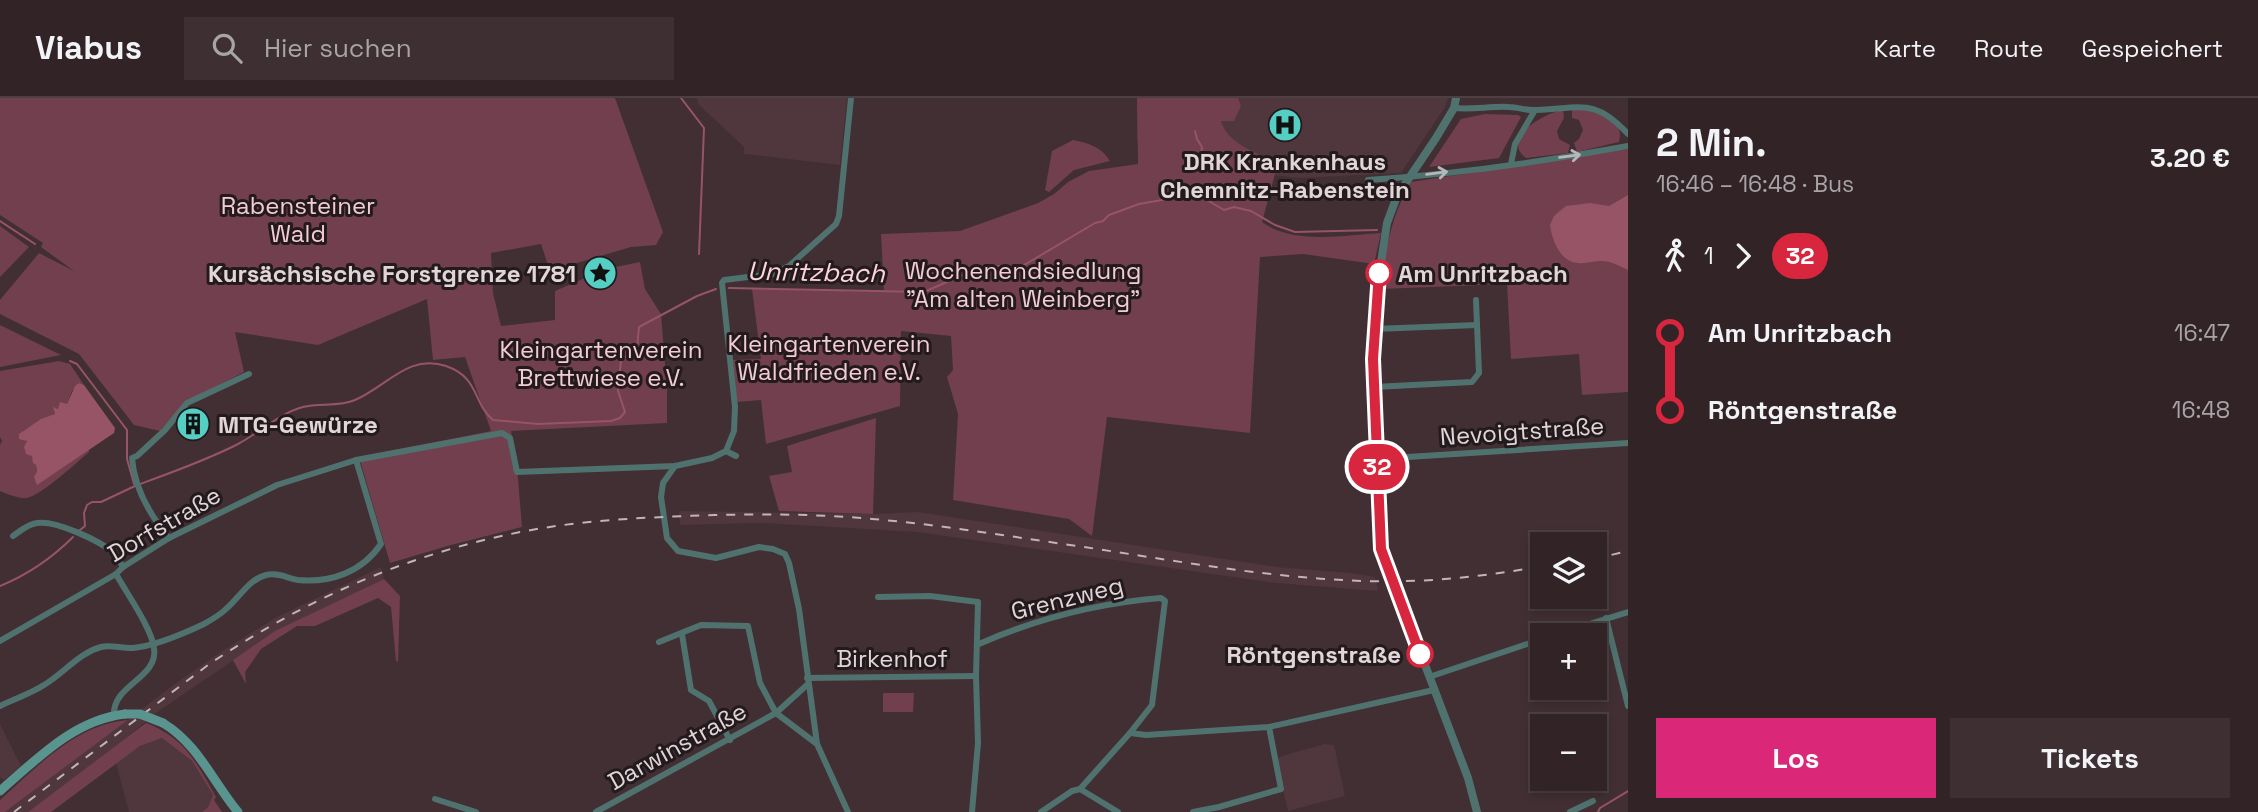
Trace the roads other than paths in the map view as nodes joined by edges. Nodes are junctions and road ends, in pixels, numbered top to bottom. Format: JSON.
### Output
{"nodes":[{"id":1,"x":851,"y":98,"type":"edge"},
{"id":2,"x":1456,"y":98,"type":"edge"},
{"id":3,"x":1454,"y":108,"type":"junction"},
{"id":4,"x":1535,"y":110,"type":"junction"},
{"id":5,"x":1628,"y":134,"type":"edge"},
{"id":6,"x":1628,"y":146,"type":"edge"},
{"id":7,"x":1511,"y":164,"type":"junction"},
{"id":8,"x":1410,"y":177,"type":"junction"},
{"id":9,"x":1368,"y":180,"type":"dead end"},
{"id":10,"x":1476,"y":300,"type":"dead end"},
{"id":11,"x":1477,"y":325,"type":"junction"},
{"id":12,"x":1374,"y":329,"type":"junction"},
{"id":13,"x":249,"y":374,"type":"dead end"},
{"id":14,"x":1374,"y":387,"type":"junction"},
{"id":15,"x":1628,"y":443,"type":"edge"},
{"id":16,"x":726,"y":451,"type":"junction"},
{"id":17,"x":736,"y":456,"type":"dead end"},
{"id":18,"x":1376,"y":459,"type":"junction"},
{"id":19,"x":356,"y":460,"type":"junction"},
{"id":20,"x":675,"y":466,"type":"junction"},
{"id":21,"x":13,"y":537,"type":"dead end"},
{"id":22,"x":169,"y":538,"type":"junction"},
{"id":23,"x":123,"y":567,"type":"junction"},
{"id":24,"x":116,"y":574,"type":"junction"},
{"id":25,"x":878,"y":597,"type":"dead end"},
{"id":26,"x":1628,"y":612,"type":"edge"},
{"id":27,"x":1606,"y":618,"type":"junction"},
{"id":28,"x":1591,"y":623,"type":"edge"},
{"id":29,"x":682,"y":634,"type":"junction"},
{"id":30,"x":0,"y":641,"type":"edge"},
{"id":31,"x":659,"y":642,"type":"dead end"},
{"id":32,"x":153,"y":643,"type":"junction"},
{"id":33,"x":1530,"y":643,"type":"edge"},
{"id":34,"x":979,"y":644,"type":"junction"},
{"id":35,"x":976,"y":676,"type":"junction"},
{"id":36,"x":1429,"y":677,"type":"junction"},
{"id":37,"x":808,"y":681,"type":"junction"},
{"id":38,"x":1434,"y":690,"type":"junction"},
{"id":39,"x":0,"y":706,"type":"edge"},
{"id":40,"x":1628,"y":706,"type":"edge"},
{"id":41,"x":776,"y":713,"type":"junction"},
{"id":42,"x":114,"y":715,"type":"junction"},
{"id":43,"x":1269,"y":727,"type":"junction"},
{"id":44,"x":1130,"y":733,"type":"junction"},
{"id":45,"x":730,"y":740,"type":"junction"},
{"id":46,"x":817,"y":744,"type":"junction"},
{"id":47,"x":1,"y":786,"type":"edge"},
{"id":48,"x":1080,"y":789,"type":"junction"},
{"id":49,"x":435,"y":799,"type":"dead end"},
{"id":50,"x":1593,"y":801,"type":"dead end"},
{"id":51,"x":238,"y":812,"type":"edge"},
{"id":52,"x":476,"y":812,"type":"edge"},
{"id":53,"x":596,"y":812,"type":"edge"},
{"id":54,"x":848,"y":812,"type":"edge"},
{"id":55,"x":972,"y":812,"type":"edge"},
{"id":56,"x":1041,"y":812,"type":"edge"},
{"id":57,"x":1118,"y":812,"type":"edge"},
{"id":58,"x":1193,"y":812,"type":"edge"},
{"id":59,"x":1477,"y":812,"type":"edge"},
{"id":60,"x":1570,"y":812,"type":"edge"}],
"edges":[{"from":1,"to":16,"type":"street"},
{"from":2,"to":3,"type":"street"},
{"from":3,"to":4,"type":"street"},
{"from":3,"to":8,"type":"street"},
{"from":4,"to":5,"type":"street"},
{"from":4,"to":7,"type":"street"},
{"from":7,"to":6,"type":"street","one_way":true},
{"from":8,"to":7,"type":"street","one_way":true},
{"from":8,"to":9,"type":"street"},
{"from":8,"to":12,"type":"street"},
{"from":10,"to":11,"type":"street"},
{"from":11,"to":12,"type":"street"},
{"from":11,"to":14,"type":"street"},
{"from":12,"to":14,"type":"street"},
{"from":13,"to":22,"type":"street"},
{"from":14,"to":18,"type":"street"},
{"from":15,"to":18,"type":"street","name":"Nevoigtstraße"},
{"from":16,"to":17,"type":"street"},
{"from":16,"to":20,"type":"street"},
{"from":18,"to":36,"type":"street"},
{"from":19,"to":20,"type":"street","name":"Dorfstraße"},
{"from":19,"to":22,"type":"street","name":"Dorfstraße"},
{"from":19,"to":32,"type":"street"},
{"from":20,"to":37,"type":"street"},
{"from":21,"to":23,"type":"street"},
{"from":22,"to":23,"type":"street","name":"Dorfstraße"},
{"from":23,"to":24,"type":"street","name":"Dorfstraße"},
{"from":24,"to":30,"type":"street","name":"Dorfstraße"},
{"from":24,"to":32,"type":"street"},
{"from":25,"to":34,"type":"street","name":"Grenzweg"},
{"from":26,"to":27,"type":"street"},
{"from":27,"to":28,"type":"street"},
{"from":27,"to":40,"type":"street"},
{"from":29,"to":31,"type":"street"},
{"from":29,"to":41,"type":"street"},
{"from":29,"to":45,"type":"street"},
{"from":32,"to":39,"type":"street"},
{"from":32,"to":42,"type":"street"},
{"from":33,"to":36,"type":"street"},
{"from":34,"to":35,"type":"street","name":"Grenzweg"},
{"from":34,"to":44,"type":"street","name":"Grenzweg"},
{"from":35,"to":37,"type":"street","name":"Birkenhof"},
{"from":35,"to":55,"type":"street","name":"Grenzweg"},
{"from":36,"to":38,"type":"street"},
{"from":37,"to":41,"type":"street","name":"Darwinstraße"},
{"from":37,"to":46,"type":"street"},
{"from":38,"to":43,"type":"street"},
{"from":38,"to":59,"type":"street"},
{"from":41,"to":45,"type":"street","name":"Darwinstraße"},
{"from":41,"to":46,"type":"street","name":"Darwinstraße"},
{"from":42,"to":47,"type":"main road"},
{"from":42,"to":51,"type":"main road","bridge":true},
{"from":43,"to":44,"type":"street"},
{"from":43,"to":58,"type":"street"},
{"from":44,"to":48,"type":"street"},
{"from":45,"to":53,"type":"street","name":"Darwinstraße"},
{"from":46,"to":54,"type":"street"},
{"from":48,"to":56,"type":"street"},
{"from":48,"to":57,"type":"street"},
{"from":49,"to":52,"type":"street"},
{"from":50,"to":60,"type":"street"}]}
